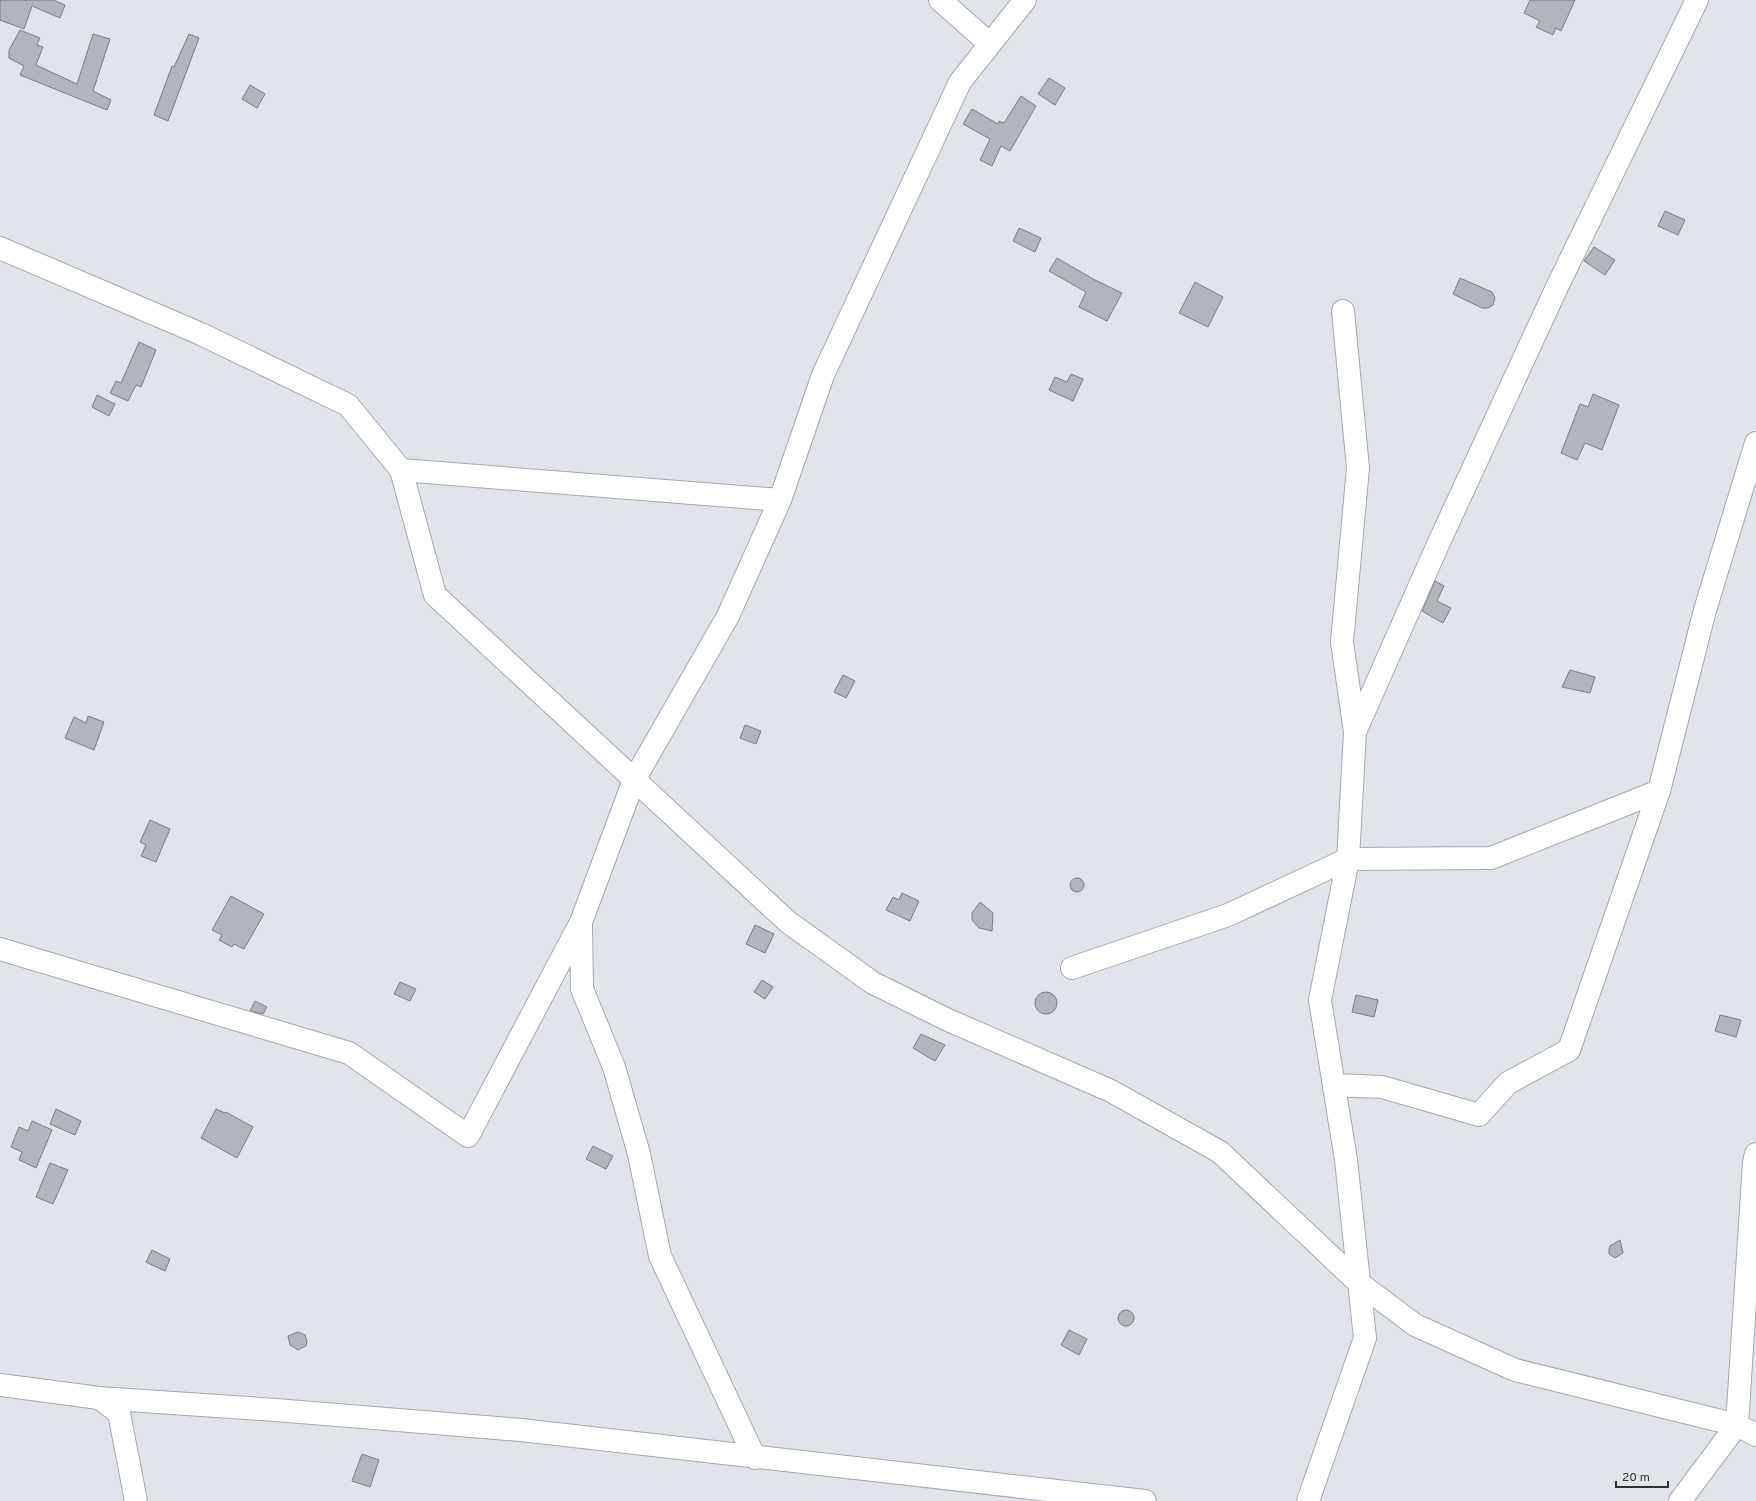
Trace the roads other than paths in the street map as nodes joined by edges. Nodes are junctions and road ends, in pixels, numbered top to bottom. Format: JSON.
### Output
{"nodes":[{"id":1,"x":940,"y":0,"type":"edge"},
{"id":2,"x":1024,"y":0,"type":"edge"},
{"id":3,"x":1697,"y":0,"type":"edge"},
{"id":4,"x":990,"y":44,"type":"junction"},
{"id":5,"x":0,"y":248,"type":"edge"},
{"id":6,"x":1343,"y":311,"type":"dead end"},
{"id":7,"x":1756,"y":443,"type":"edge"},
{"id":8,"x":401,"y":470,"type":"junction"},
{"id":9,"x":780,"y":500,"type":"junction"},
{"id":10,"x":1355,"y":732,"type":"junction"},
{"id":11,"x":634,"y":780,"type":"junction"},
{"id":12,"x":1659,"y":791,"type":"junction"},
{"id":13,"x":1348,"y":859,"type":"junction"},
{"id":14,"x":580,"y":922,"type":"junction"},
{"id":15,"x":0,"y":949,"type":"edge"},
{"id":16,"x":1072,"y":968,"type":"dead end"},
{"id":17,"x":1334,"y":1085,"type":"junction"},
{"id":18,"x":1756,"y":1154,"type":"edge"},
{"id":19,"x":1359,"y":1283,"type":"junction"},
{"id":20,"x":0,"y":1385,"type":"edge"},
{"id":21,"x":99,"y":1398,"type":"junction"},
{"id":22,"x":1747,"y":1430,"type":"edge"},
{"id":23,"x":755,"y":1458,"type":"junction"},
{"id":24,"x":136,"y":1501,"type":"edge"},
{"id":25,"x":1145,"y":1501,"type":"edge"},
{"id":26,"x":1308,"y":1501,"type":"edge"},
{"id":27,"x":1680,"y":1501,"type":"edge"}],
"edges":[{"from":1,"to":4,"type":"street"},
{"from":2,"to":4,"type":"street"},
{"from":3,"to":10,"type":"street"},
{"from":4,"to":9,"type":"street"},
{"from":5,"to":8,"type":"street"},
{"from":6,"to":10,"type":"street"},
{"from":7,"to":12,"type":"street"},
{"from":8,"to":9,"type":"street"},
{"from":8,"to":11,"type":"street"},
{"from":9,"to":11,"type":"street"},
{"from":10,"to":13,"type":"street"},
{"from":11,"to":14,"type":"street"},
{"from":11,"to":19,"type":"street"},
{"from":12,"to":13,"type":"street"},
{"from":12,"to":17,"type":"street"},
{"from":13,"to":16,"type":"street"},
{"from":13,"to":17,"type":"street"},
{"from":14,"to":15,"type":"street"},
{"from":14,"to":23,"type":"street"},
{"from":17,"to":19,"type":"street"},
{"from":18,"to":22,"type":"street"},
{"from":19,"to":22,"type":"street"},
{"from":19,"to":26,"type":"street"},
{"from":20,"to":21,"type":"street"},
{"from":21,"to":23,"type":"street"},
{"from":21,"to":24,"type":"street"},
{"from":22,"to":27,"type":"street"},
{"from":23,"to":25,"type":"street"}]}
